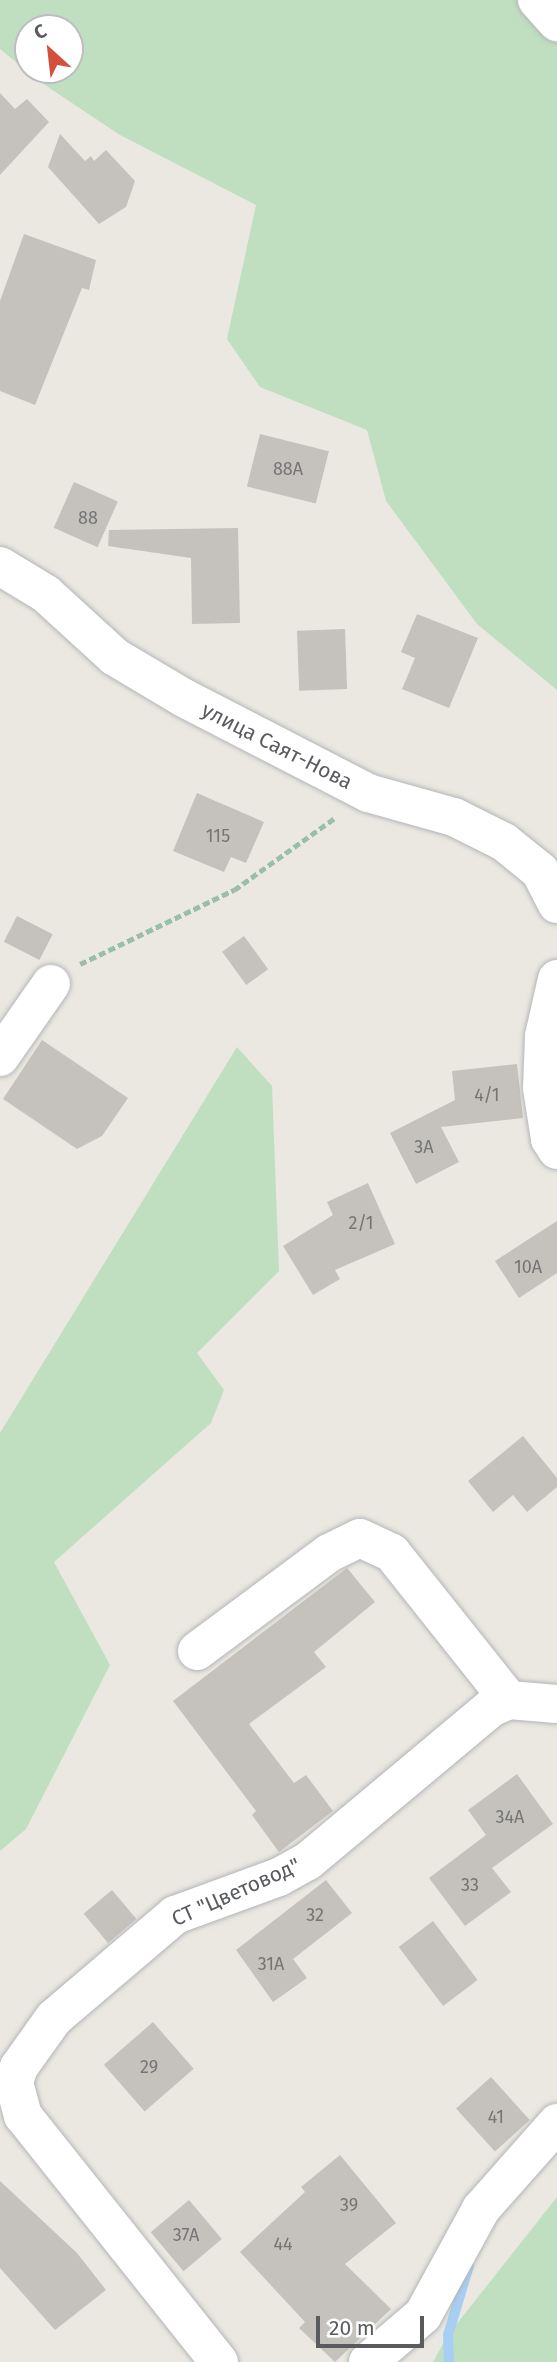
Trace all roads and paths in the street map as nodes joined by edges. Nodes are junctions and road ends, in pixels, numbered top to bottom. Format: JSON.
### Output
{"nodes":[{"id":1,"x":537,"y":0,"type":"edge"},
{"id":2,"x":557,"y":22,"type":"edge"},
{"id":3,"x":0,"y":566,"type":"edge"},
{"id":4,"x":368,"y":793,"type":"junction"},
{"id":5,"x":557,"y":904,"type":"edge"},
{"id":6,"x":557,"y":979,"type":"edge"},
{"id":7,"x":51,"y":984,"type":"joint"},
{"id":8,"x":0,"y":1057,"type":"edge"},
{"id":9,"x":557,"y":1150,"type":"edge"},
{"id":10,"x":197,"y":1651,"type":"dead end"},
{"id":11,"x":509,"y":1700,"type":"junction"},
{"id":12,"x":557,"y":1704,"type":"edge"},
{"id":13,"x":7,"y":2084,"type":"edge"},
{"id":14,"x":557,"y":2123,"type":"edge"},
{"id":15,"x":219,"y":2362,"type":"edge"},
{"id":16,"x":368,"y":2362,"type":"edge"}],
"edges":[{"from":1,"to":2,"type":"street"},
{"from":3,"to":4,"type":"street","name":"улица Саят-Нова"},
{"from":4,"to":5,"type":"street","name":"улица Саят-Нова"},
{"from":4,"to":7,"type":"path"},
{"from":6,"to":9,"type":"street"},
{"from":7,"to":8,"type":"street"},
{"from":10,"to":11,"type":"street"},
{"from":11,"to":12,"type":"street"},
{"from":11,"to":13,"type":"street","name":"СТ \"Цветовод\""},
{"from":13,"to":15,"type":"street"},
{"from":14,"to":16,"type":"street"}]}
